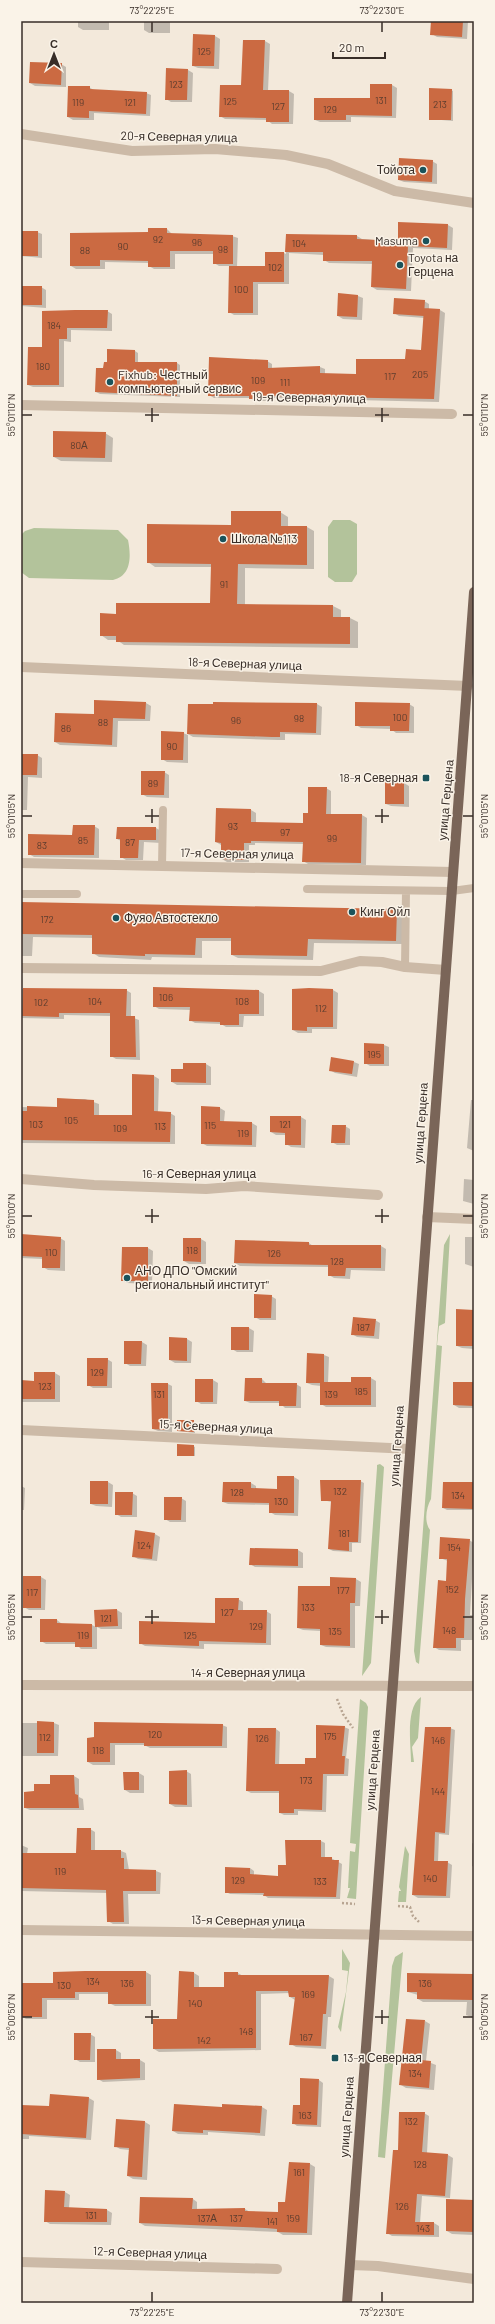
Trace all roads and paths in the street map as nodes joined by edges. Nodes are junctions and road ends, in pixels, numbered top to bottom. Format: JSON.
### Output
{"nodes":[{"id":1,"x":21,"y":134,"type":"edge"},
{"id":2,"x":474,"y":203,"type":"edge"},
{"id":3,"x":21,"y":405,"type":"edge"},
{"id":4,"x":452,"y":414,"type":"dead end"},
{"id":5,"x":474,"y":592,"type":"edge"},
{"id":6,"x":21,"y":668,"type":"edge"},
{"id":7,"x":468,"y":686,"type":"junction"},
{"id":8,"x":163,"y":810,"type":"dead end"},
{"id":9,"x":21,"y":863,"type":"edge"},
{"id":10,"x":162,"y":866,"type":"junction"},
{"id":11,"x":453,"y":872,"type":"junction"},
{"id":12,"x":474,"y":888,"type":"edge"},
{"id":13,"x":307,"y":889,"type":"dead end"},
{"id":14,"x":406,"y":891,"type":"junction"},
{"id":15,"x":452,"y":891,"type":"junction"},
{"id":16,"x":21,"y":894,"type":"edge"},
{"id":17,"x":77,"y":894,"type":"dead end"},
{"id":18,"x":405,"y":967,"type":"junction"},
{"id":19,"x":21,"y":968,"type":"edge"},
{"id":20,"x":446,"y":970,"type":"junction"},
{"id":21,"x":21,"y":1179,"type":"edge"},
{"id":22,"x":378,"y":1195,"type":"dead end"},
{"id":23,"x":427,"y":1217,"type":"junction"},
{"id":24,"x":474,"y":1219,"type":"edge"},
{"id":25,"x":21,"y":1430,"type":"edge"},
{"id":26,"x":410,"y":1449,"type":"junction"},
{"id":27,"x":21,"y":1685,"type":"edge"},
{"id":28,"x":392,"y":1685,"type":"junction"},
{"id":29,"x":474,"y":1686,"type":"edge"},
{"id":30,"x":337,"y":1699,"type":"dead end"},
{"id":31,"x":353,"y":1728,"type":"dead end"},
{"id":32,"x":342,"y":1903,"type":"dead end"},
{"id":33,"x":355,"y":1904,"type":"dead end"},
{"id":34,"x":398,"y":1906,"type":"dead end"},
{"id":35,"x":410,"y":1907,"type":"dead end"},
{"id":36,"x":21,"y":1930,"type":"edge"},
{"id":37,"x":374,"y":1935,"type":"junction"},
{"id":38,"x":474,"y":1936,"type":"edge"},
{"id":39,"x":21,"y":2262,"type":"edge"},
{"id":40,"x":350,"y":2265,"type":"junction"},
{"id":41,"x":277,"y":2269,"type":"dead end"},
{"id":42,"x":474,"y":2279,"type":"edge"},
{"id":43,"x":347,"y":2303,"type":"edge"}],
"edges":[{"from":1,"to":2,"type":"street","name":"20-я Северная улица"},
{"from":3,"to":4,"type":"street","name":"19-я Северная улица"},
{"from":5,"to":7,"type":"main road","name":"улица Герцена"},
{"from":6,"to":7,"type":"street","name":"18-я Северная улица"},
{"from":7,"to":11,"type":"main road","name":"улица Герцена"},
{"from":8,"to":10,"type":"lane"},
{"from":9,"to":10,"type":"street","name":"17-я Северная улица"},
{"from":10,"to":11,"type":"street","name":"17-я Северная улица"},
{"from":11,"to":15,"type":"main road","name":"улица Герцена"},
{"from":12,"to":15,"type":"lane"},
{"from":13,"to":14,"type":"lane"},
{"from":14,"to":15,"type":"lane"},
{"from":14,"to":18,"type":"lane"},
{"from":15,"to":20,"type":"main road","name":"улица Герцена"},
{"from":16,"to":17,"type":"lane"},
{"from":18,"to":19,"type":"street"},
{"from":18,"to":20,"type":"street"},
{"from":20,"to":23,"type":"main road","name":"улица Герцена"},
{"from":21,"to":22,"type":"street","name":"16-я Северная улица"},
{"from":23,"to":24,"type":"street"},
{"from":23,"to":26,"type":"main road","name":"улица Герцена"},
{"from":25,"to":26,"type":"street","name":"15-я Северная улица"},
{"from":26,"to":28,"type":"main road","name":"улица Герцена"},
{"from":27,"to":28,"type":"street","name":"14-я Северная улица"},
{"from":28,"to":29,"type":"street","name":"14-я Северная улица"},
{"from":28,"to":37,"type":"main road","name":"улица Герцена"},
{"from":30,"to":31,"type":"path"},
{"from":32,"to":33,"type":"path"},
{"from":34,"to":35,"type":"path"},
{"from":36,"to":37,"type":"street","name":"13-я Северная улица"},
{"from":37,"to":38,"type":"street","name":"13-я Северная улица"},
{"from":37,"to":40,"type":"main road","name":"улица Герцена"},
{"from":39,"to":41,"type":"street","name":"12-я Северная улица"},
{"from":40,"to":42,"type":"street"},
{"from":40,"to":43,"type":"main road","name":"улица Герцена"}]}
